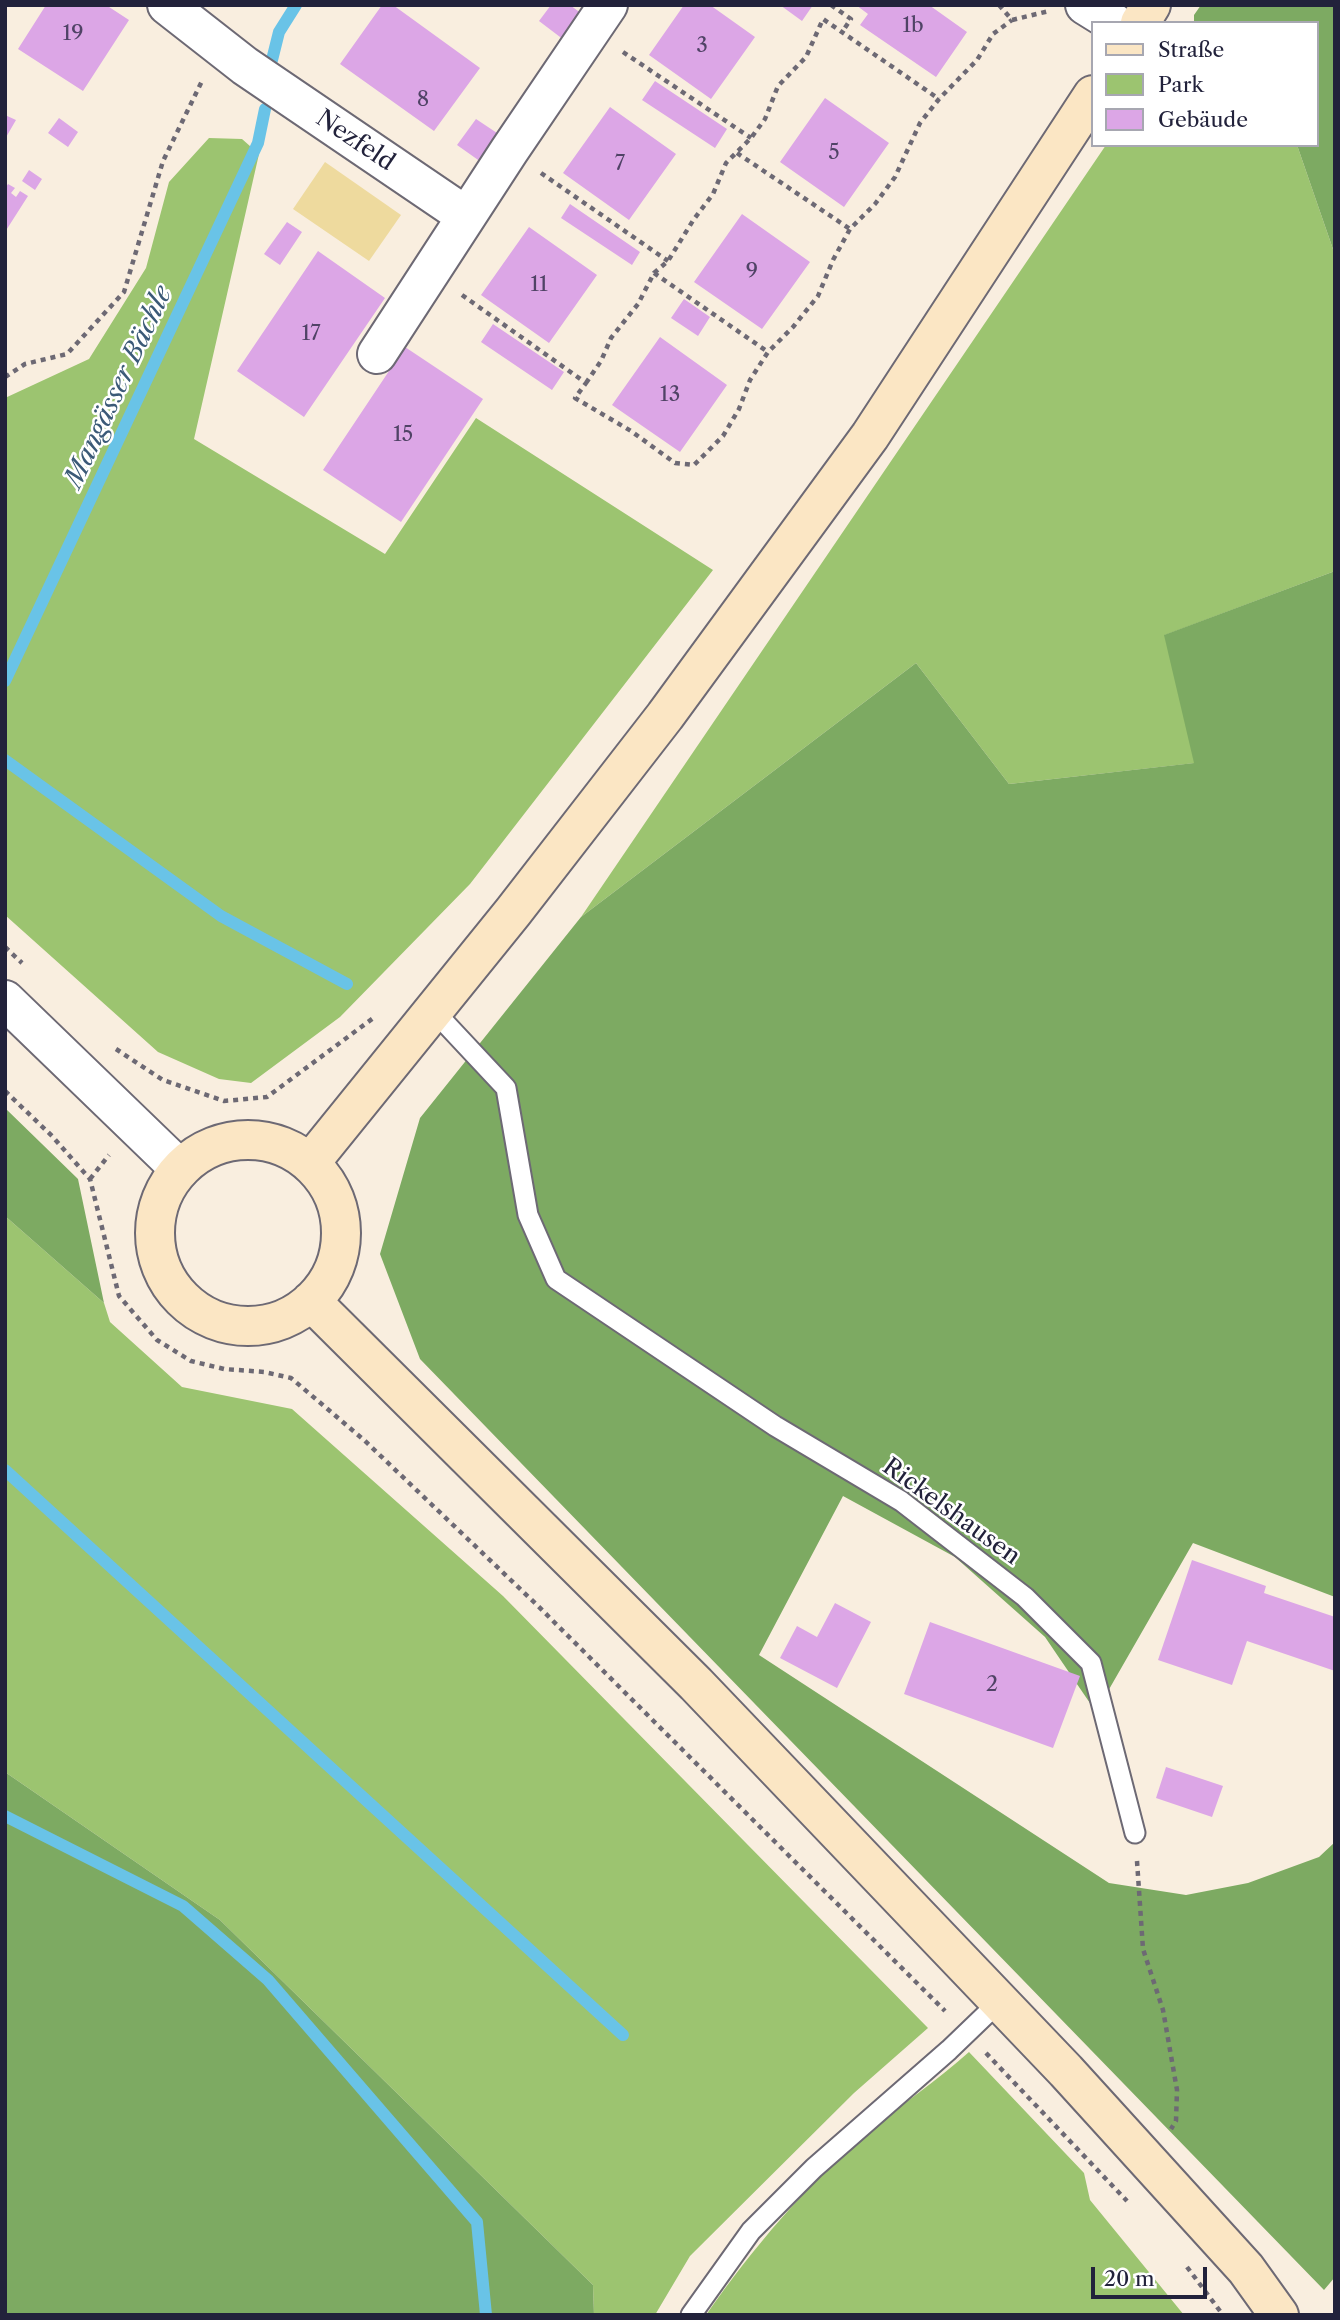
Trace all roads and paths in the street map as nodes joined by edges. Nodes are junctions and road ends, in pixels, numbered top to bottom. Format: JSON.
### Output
{"nodes":[{"id":1,"x":167,"y":5,"type":"edge"},
{"id":2,"x":831,"y":5,"type":"edge"},
{"id":3,"x":999,"y":5,"type":"edge"},
{"id":4,"x":1151,"y":5,"type":"edge"},
{"id":5,"x":1071,"y":7,"type":"edge"},
{"id":6,"x":599,"y":18,"type":"edge"},
{"id":7,"x":1012,"y":20,"type":"junction"},
{"id":8,"x":1109,"y":21,"type":"edge"},
{"id":9,"x":1141,"y":21,"type":"edge"},
{"id":10,"x":842,"y":32,"type":"junction"},
{"id":11,"x":232,"y":57,"type":"junction"},
{"id":12,"x":1092,"y":97,"type":"edge"},
{"id":13,"x":939,"y":99,"type":"junction"},
{"id":14,"x":751,"y":138,"type":"junction"},
{"id":15,"x":509,"y":151,"type":"junction"},
{"id":16,"x":737,"y":153,"type":"junction"},
{"id":17,"x":466,"y":216,"type":"junction"},
{"id":18,"x":850,"y":229,"type":"junction"},
{"id":19,"x":668,"y":261,"type":"junction"},
{"id":20,"x":430,"y":272,"type":"junction"},
{"id":21,"x":654,"y":273,"type":"junction"},
{"id":22,"x":768,"y":352,"type":"junction"},
{"id":23,"x":377,"y":354,"type":"dead end"},
{"id":24,"x":5,"y":377,"type":"edge"},
{"id":25,"x":586,"y":383,"type":"junction"},
{"id":26,"x":5,"y":947,"type":"edge"},
{"id":27,"x":25,"y":966,"type":"dead end"},
{"id":28,"x":5,"y":1000,"type":"edge"},
{"id":29,"x":433,"y":1010,"type":"junction"},
{"id":30,"x":378,"y":1014,"type":"dead end"},
{"id":31,"x":112,"y":1047,"type":"dead end"},
{"id":32,"x":5,"y":1091,"type":"edge"},
{"id":33,"x":310,"y":1163,"type":"junction"},
{"id":34,"x":180,"y":1169,"type":"junction"},
{"id":35,"x":311,"y":1301,"type":"junction"},
{"id":36,"x":1135,"y":1833,"type":"joint"},
{"id":37,"x":1000,"y":2001,"type":"junction"},
{"id":38,"x":967,"y":2032,"type":"junction"},
{"id":39,"x":1149,"y":2162,"type":"junction"},
{"id":40,"x":1130,"y":2204,"type":"dead end"},
{"id":41,"x":1185,"y":2265,"type":"dead end"},
{"id":42,"x":691,"y":2315,"type":"edge"},
{"id":43,"x":1223,"y":2315,"type":"edge"},
{"id":44,"x":1279,"y":2315,"type":"edge"}],
"edges":[{"from":1,"to":11,"type":"street","name":"Nezfeld"},
{"from":2,"to":10,"type":"path"},
{"from":3,"to":7,"type":"path"},
{"from":4,"to":9,"type":"main road"},
{"from":5,"to":7,"type":"path"},
{"from":5,"to":8,"type":"street"},
{"from":6,"to":14,"type":"path"},
{"from":6,"to":15,"type":"street"},
{"from":7,"to":13,"type":"path"},
{"from":10,"to":13,"type":"path"},
{"from":10,"to":14,"type":"path"},
{"from":11,"to":17,"type":"street","name":"Nezfeld"},
{"from":11,"to":24,"type":"path"},
{"from":12,"to":29,"type":"main road"},
{"from":13,"to":18,"type":"path"},
{"from":14,"to":16,"type":"path"},
{"from":15,"to":17,"type":"street"},
{"from":15,"to":19,"type":"path"},
{"from":16,"to":18,"type":"path"},
{"from":16,"to":19,"type":"path"},
{"from":17,"to":20,"type":"street"},
{"from":18,"to":22,"type":"path"},
{"from":19,"to":21,"type":"path"},
{"from":20,"to":23,"type":"street"},
{"from":20,"to":25,"type":"path"},
{"from":21,"to":22,"type":"path"},
{"from":21,"to":25,"type":"path"},
{"from":22,"to":25,"type":"path"},
{"from":26,"to":27,"type":"path"},
{"from":28,"to":34,"type":"street"},
{"from":29,"to":33,"type":"main road"},
{"from":29,"to":36,"type":"lane","name":"Rickelshausen"},
{"from":30,"to":31,"type":"path"},
{"from":32,"to":38,"type":"path"},
{"from":33,"to":34,"type":"main road"},
{"from":33,"to":35,"type":"main road"},
{"from":34,"to":35,"type":"main road"},
{"from":35,"to":37,"type":"main road"},
{"from":36,"to":39,"type":"path"},
{"from":37,"to":38,"type":"lane"},
{"from":37,"to":39,"type":"main road"},
{"from":38,"to":40,"type":"path"},
{"from":38,"to":42,"type":"lane"},
{"from":39,"to":44,"type":"main road"},
{"from":41,"to":43,"type":"path"}]}
